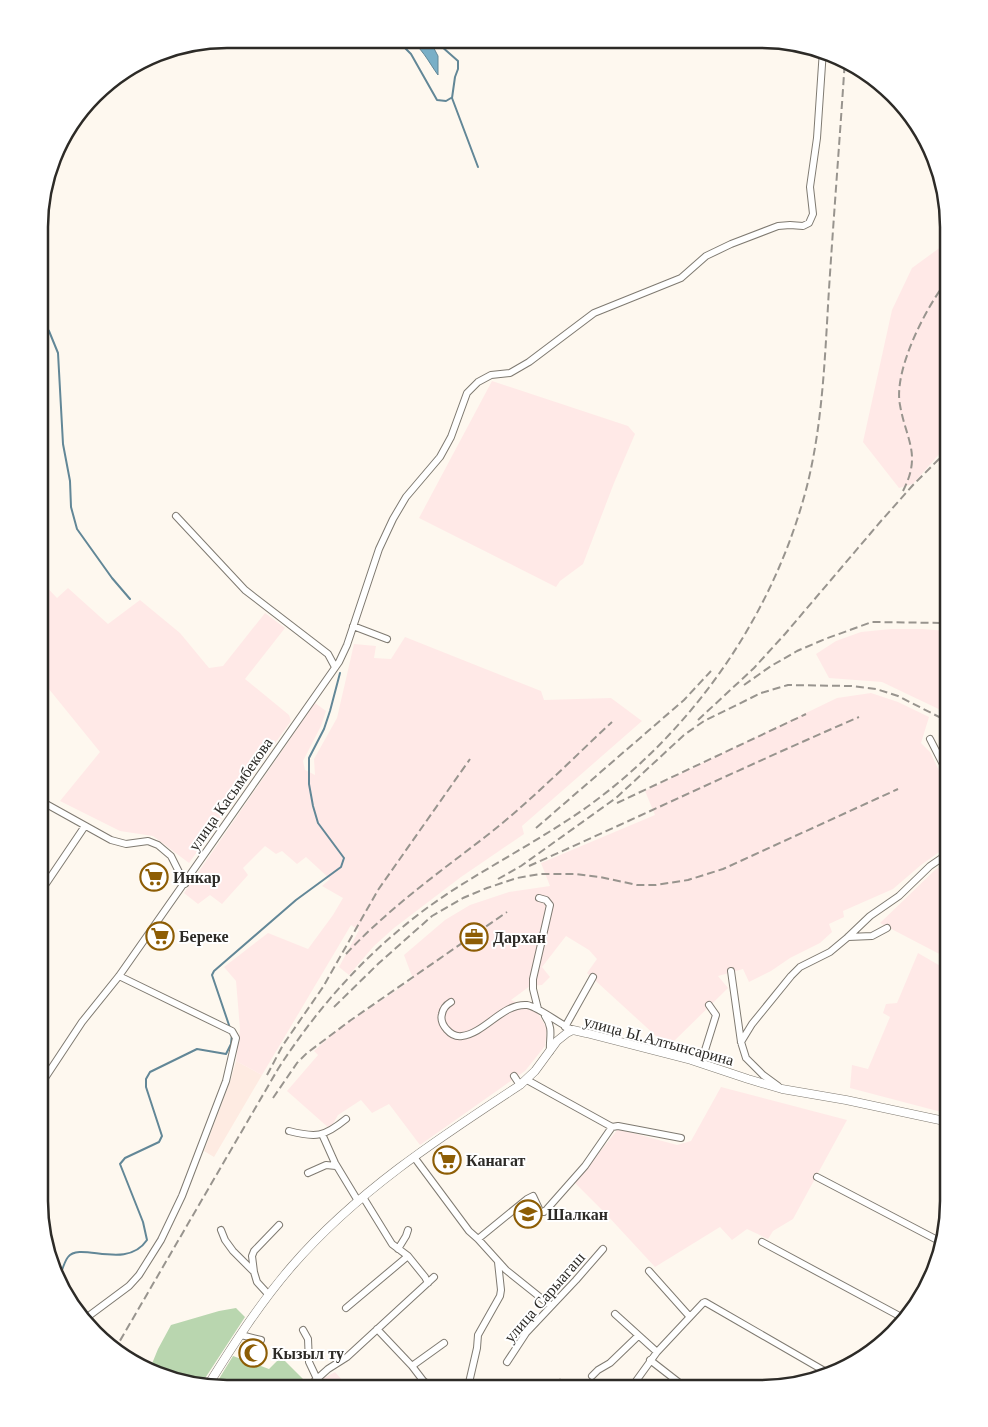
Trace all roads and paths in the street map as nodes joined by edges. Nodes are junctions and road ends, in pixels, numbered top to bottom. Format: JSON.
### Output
{"nodes":[{"id":1,"x":823,"y":58,"type":"edge"},
{"id":2,"x":176,"y":516,"type":"dead end"},
{"id":3,"x":353,"y":626,"type":"junction"},
{"id":4,"x":387,"y":639,"type":"dead end"},
{"id":5,"x":337,"y":664,"type":"junction"},
{"id":6,"x":930,"y":739,"type":"dead end"},
{"id":7,"x":940,"y":758,"type":"edge"},
{"id":8,"x":48,"y":805,"type":"edge"},
{"id":9,"x":85,"y":826,"type":"junction"},
{"id":10,"x":940,"y":859,"type":"edge"},
{"id":11,"x":48,"y":881,"type":"edge"},
{"id":12,"x":185,"y":884,"type":"junction"},
{"id":13,"x":539,"y":898,"type":"dead end"},
{"id":14,"x":887,"y":928,"type":"dead end"},
{"id":15,"x":848,"y":937,"type":"junction"},
{"id":16,"x":731,"y":971,"type":"dead end"},
{"id":17,"x":119,"y":976,"type":"junction"},
{"id":18,"x":593,"y":977,"type":"dead end"},
{"id":19,"x":451,"y":1002,"type":"dead end"},
{"id":20,"x":709,"y":1005,"type":"dead end"},
{"id":21,"x":541,"y":1011,"type":"junction"},
{"id":22,"x":565,"y":1027,"type":"junction"},
{"id":23,"x":573,"y":1030,"type":"junction"},
{"id":24,"x":741,"y":1042,"type":"junction"},
{"id":25,"x":550,"y":1050,"type":"junction"},
{"id":26,"x":701,"y":1064,"type":"junction"},
{"id":27,"x":48,"y":1073,"type":"edge"},
{"id":28,"x":514,"y":1076,"type":"dead end"},
{"id":29,"x":527,"y":1080,"type":"junction"},
{"id":30,"x":520,"y":1086,"type":"junction"},
{"id":31,"x":782,"y":1089,"type":"junction"},
{"id":32,"x":346,"y":1118,"type":"dead end"},
{"id":33,"x":940,"y":1120,"type":"edge"},
{"id":34,"x":612,"y":1126,"type":"junction"},
{"id":35,"x":289,"y":1130,"type":"dead end"},
{"id":36,"x":322,"y":1134,"type":"junction"},
{"id":37,"x":681,"y":1138,"type":"dead end"},
{"id":38,"x":414,"y":1157,"type":"junction"},
{"id":39,"x":336,"y":1166,"type":"junction"},
{"id":40,"x":308,"y":1173,"type":"dead end"},
{"id":41,"x":817,"y":1177,"type":"dead end"},
{"id":42,"x":361,"y":1199,"type":"junction"},
{"id":43,"x":278,"y":1225,"type":"dead end"},
{"id":44,"x":221,"y":1230,"type":"dead end"},
{"id":45,"x":408,"y":1230,"type":"dead end"},
{"id":46,"x":478,"y":1238,"type":"junction"},
{"id":47,"x":936,"y":1239,"type":"edge"},
{"id":48,"x":762,"y":1242,"type":"dead end"},
{"id":49,"x":398,"y":1249,"type":"junction"},
{"id":50,"x":602,"y":1250,"type":"dead end"},
{"id":51,"x":408,"y":1256,"type":"junction"},
{"id":52,"x":498,"y":1262,"type":"junction"},
{"id":53,"x":649,"y":1271,"type":"dead end"},
{"id":54,"x":254,"y":1272,"type":"junction"},
{"id":55,"x":434,"y":1277,"type":"dead end"},
{"id":56,"x":428,"y":1283,"type":"junction"},
{"id":57,"x":268,"y":1294,"type":"junction"},
{"id":58,"x":551,"y":1306,"type":"junction"},
{"id":59,"x":346,"y":1308,"type":"dead end"},
{"id":60,"x":615,"y":1314,"type":"dead end"},
{"id":61,"x":89,"y":1316,"type":"edge"},
{"id":62,"x":899,"y":1316,"type":"edge"},
{"id":63,"x":690,"y":1317,"type":"junction"},
{"id":64,"x":378,"y":1329,"type":"junction"},
{"id":65,"x":303,"y":1330,"type":"dead end"},
{"id":66,"x":241,"y":1334,"type":"junction"},
{"id":67,"x":638,"y":1336,"type":"junction"},
{"id":68,"x":261,"y":1340,"type":"dead end"},
{"id":69,"x":444,"y":1343,"type":"dead end"},
{"id":70,"x":657,"y":1352,"type":"junction"},
{"id":71,"x":650,"y":1360,"type":"junction"},
{"id":72,"x":507,"y":1362,"type":"dead end"},
{"id":73,"x":412,"y":1366,"type":"junction"},
{"id":74,"x":821,"y":1369,"type":"edge"},
{"id":75,"x":592,"y":1376,"type":"dead end"},
{"id":76,"x":212,"y":1379,"type":"edge"},
{"id":77,"x":316,"y":1379,"type":"joint"},
{"id":78,"x":422,"y":1380,"type":"edge"},
{"id":79,"x":470,"y":1380,"type":"edge"},
{"id":80,"x":636,"y":1380,"type":"edge"},
{"id":81,"x":676,"y":1380,"type":"edge"}],
"edges":[{"from":1,"to":3,"type":"street","name":"улица Касымбекова"},
{"from":2,"to":5,"type":"street"},
{"from":3,"to":4,"type":"street"},
{"from":3,"to":5,"type":"street","name":"улица Касымбекова"},
{"from":5,"to":12,"type":"street","name":"улица Касымбекова"},
{"from":6,"to":7,"type":"street"},
{"from":8,"to":9,"type":"street"},
{"from":9,"to":11,"type":"street"},
{"from":9,"to":12,"type":"street"},
{"from":10,"to":15,"type":"street"},
{"from":12,"to":17,"type":"street","name":"улица Касымбекова"},
{"from":13,"to":21,"type":"street"},
{"from":14,"to":15,"type":"street"},
{"from":15,"to":24,"type":"street"},
{"from":16,"to":24,"type":"street"},
{"from":17,"to":27,"type":"street","name":"улица Касымбекова"},
{"from":17,"to":61,"type":"street"},
{"from":18,"to":22,"type":"street"},
{"from":19,"to":21,"type":"street"},
{"from":20,"to":26,"type":"street"},
{"from":21,"to":22,"type":"street"},
{"from":21,"to":25,"type":"street"},
{"from":22,"to":23,"type":"street"},
{"from":23,"to":25,"type":"street","name":"улица Ы.Алтынсарина"},
{"from":23,"to":26,"type":"street","name":"улица Ы.Алтынсарина"},
{"from":24,"to":31,"type":"street"},
{"from":25,"to":29,"type":"street","name":"улица Ы.Алтынсарина"},
{"from":26,"to":31,"type":"street","name":"улица Ы.Алтынсарина"},
{"from":28,"to":30,"type":"street"},
{"from":29,"to":30,"type":"street","name":"улица Ы.Алтынсарина"},
{"from":29,"to":34,"type":"street"},
{"from":30,"to":38,"type":"street","name":"улица Ы.Алтынсарина"},
{"from":31,"to":33,"type":"street","name":"улица Ы.Алтынсарина"},
{"from":32,"to":36,"type":"street"},
{"from":34,"to":37,"type":"street"},
{"from":34,"to":46,"type":"street"},
{"from":35,"to":36,"type":"street"},
{"from":36,"to":39,"type":"street"},
{"from":38,"to":42,"type":"street","name":"улица Ы.Алтынсарина"},
{"from":38,"to":46,"type":"street"},
{"from":39,"to":40,"type":"street"},
{"from":39,"to":42,"type":"street"},
{"from":41,"to":47,"type":"street"},
{"from":42,"to":49,"type":"street"},
{"from":42,"to":57,"type":"street","name":"улица Ы.Алтынсарина"},
{"from":43,"to":54,"type":"street"},
{"from":44,"to":54,"type":"street"},
{"from":45,"to":49,"type":"street"},
{"from":46,"to":52,"type":"street"},
{"from":48,"to":62,"type":"street"},
{"from":49,"to":51,"type":"street"},
{"from":50,"to":58,"type":"street","name":"улица Сарыагаш"},
{"from":51,"to":56,"type":"street"},
{"from":51,"to":59,"type":"street"},
{"from":52,"to":58,"type":"street"},
{"from":52,"to":79,"type":"street"},
{"from":53,"to":63,"type":"street"},
{"from":54,"to":57,"type":"street"},
{"from":55,"to":56,"type":"street"},
{"from":56,"to":64,"type":"street"},
{"from":57,"to":66,"type":"street","name":"улица Ы.Алтынсарина"},
{"from":58,"to":72,"type":"street","name":"улица Сарыагаш"},
{"from":60,"to":67,"type":"street"},
{"from":63,"to":70,"type":"street"},
{"from":63,"to":74,"type":"street"},
{"from":64,"to":73,"type":"street"},
{"from":64,"to":77,"type":"street"},
{"from":65,"to":77,"type":"street"},
{"from":66,"to":68,"type":"street"},
{"from":66,"to":76,"type":"street","name":"улица Ы.Алтынсарина"},
{"from":67,"to":70,"type":"street"},
{"from":67,"to":75,"type":"street"},
{"from":69,"to":73,"type":"street"},
{"from":70,"to":71,"type":"street"},
{"from":71,"to":80,"type":"street"},
{"from":71,"to":81,"type":"street"},
{"from":73,"to":78,"type":"street"}]}
